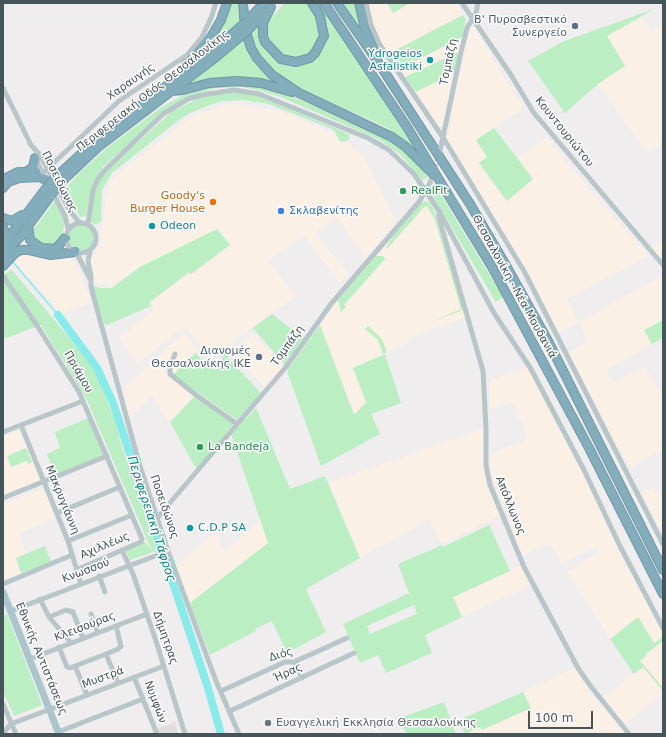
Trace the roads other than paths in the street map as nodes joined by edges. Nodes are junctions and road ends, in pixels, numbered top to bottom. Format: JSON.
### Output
{"nodes":[{"id":1,"x":216,"y":3,"type":"edge"},
{"id":2,"x":227,"y":3,"type":"edge"},
{"id":3,"x":243,"y":3,"type":"edge"},
{"id":4,"x":312,"y":3,"type":"edge"},
{"id":5,"x":324,"y":3,"type":"edge"},
{"id":6,"x":337,"y":3,"type":"edge"},
{"id":7,"x":358,"y":3,"type":"edge"},
{"id":8,"x":366,"y":3,"type":"edge"},
{"id":9,"x":462,"y":3,"type":"edge"},
{"id":10,"x":478,"y":3,"type":"edge"},
{"id":11,"x":270,"y":4,"type":"edge"},
{"id":12,"x":473,"y":19,"type":"junction"},
{"id":13,"x":380,"y":65,"type":"junction"},
{"id":14,"x":171,"y":86,"type":"junction"},
{"id":15,"x":3,"y":88,"type":"edge"},
{"id":16,"x":299,"y":93,"type":"junction"},
{"id":17,"x":444,"y":139,"type":"junction"},
{"id":18,"x":31,"y":145,"type":"junction"},
{"id":19,"x":440,"y":151,"type":"tunnel mouth"},
{"id":20,"x":35,"y":158,"type":"junction"},
{"id":21,"x":25,"y":172,"type":"junction"},
{"id":22,"x":43,"y":174,"type":"junction"},
{"id":23,"x":58,"y":179,"type":"junction"},
{"id":24,"x":3,"y":180,"type":"edge"},
{"id":25,"x":440,"y":180,"type":"junction"},
{"id":26,"x":430,"y":183,"type":"tunnel mouth"},
{"id":27,"x":47,"y":184,"type":"junction"},
{"id":28,"x":3,"y":188,"type":"edge"},
{"id":29,"x":426,"y":192,"type":"junction"},
{"id":30,"x":440,"y":211,"type":"junction"},
{"id":31,"x":27,"y":213,"type":"junction"},
{"id":32,"x":3,"y":218,"type":"edge"},
{"id":33,"x":79,"y":222,"type":"junction"},
{"id":34,"x":88,"y":224,"type":"junction"},
{"id":35,"x":28,"y":225,"type":"junction"},
{"id":36,"x":3,"y":227,"type":"edge"},
{"id":37,"x":68,"y":228,"type":"junction"},
{"id":38,"x":65,"y":238,"type":"junction"},
{"id":39,"x":3,"y":239,"type":"edge"},
{"id":40,"x":3,"y":245,"type":"edge"},
{"id":41,"x":90,"y":251,"type":"junction"},
{"id":42,"x":76,"y":252,"type":"junction"},
{"id":43,"x":3,"y":256,"type":"edge"},
{"id":44,"x":663,"y":265,"type":"edge"},
{"id":45,"x":3,"y":266,"type":"edge"},
{"id":46,"x":3,"y":276,"type":"edge"},
{"id":47,"x":91,"y":280,"type":"junction"},
{"id":48,"x":175,"y":354,"type":"dead end"},
{"id":49,"x":83,"y":402,"type":"junction"},
{"id":50,"x":237,"y":424,"type":"junction"},
{"id":51,"x":21,"y":425,"type":"junction"},
{"id":52,"x":3,"y":432,"type":"edge"},
{"id":53,"x":107,"y":456,"type":"junction"},
{"id":54,"x":44,"y":482,"type":"junction"},
{"id":55,"x":120,"y":487,"type":"junction"},
{"id":56,"x":3,"y":498,"type":"edge"},
{"id":57,"x":57,"y":514,"type":"junction"},
{"id":58,"x":132,"y":514,"type":"junction"},
{"id":59,"x":157,"y":518,"type":"junction"},
{"id":60,"x":68,"y":541,"type":"junction"},
{"id":61,"x":142,"y":541,"type":"joint"},
{"id":62,"x":663,"y":544,"type":"edge"},
{"id":63,"x":122,"y":550,"type":"junction"},
{"id":64,"x":167,"y":551,"type":"junction"},
{"id":65,"x":72,"y":555,"type":"junction"},
{"id":66,"x":129,"y":565,"type":"junction"},
{"id":67,"x":76,"y":570,"type":"junction"},
{"id":68,"x":663,"y":570,"type":"edge"},
{"id":69,"x":99,"y":576,"type":"junction"},
{"id":70,"x":3,"y":584,"type":"edge"},
{"id":71,"x":81,"y":584,"type":"junction"},
{"id":72,"x":3,"y":592,"type":"edge"},
{"id":73,"x":105,"y":592,"type":"dead end"},
{"id":74,"x":663,"y":594,"type":"edge"},
{"id":75,"x":40,"y":599,"type":"junction"},
{"id":76,"x":10,"y":611,"type":"junction"},
{"id":77,"x":92,"y":614,"type":"dead end"},
{"id":78,"x":147,"y":614,"type":"junction"},
{"id":79,"x":49,"y":617,"type":"junction"},
{"id":80,"x":116,"y":626,"type":"junction"},
{"id":81,"x":663,"y":628,"type":"edge"},
{"id":82,"x":98,"y":633,"type":"junction"},
{"id":83,"x":83,"y":638,"type":"junction"},
{"id":84,"x":347,"y":638,"type":"dead end"},
{"id":85,"x":71,"y":643,"type":"junction"},
{"id":86,"x":60,"y":647,"type":"junction"},
{"id":87,"x":106,"y":654,"type":"junction"},
{"id":88,"x":354,"y":654,"type":"dead end"},
{"id":89,"x":30,"y":659,"type":"junction"},
{"id":90,"x":294,"y":662,"type":"junction"},
{"id":91,"x":75,"y":666,"type":"junction"},
{"id":92,"x":164,"y":666,"type":"junction"},
{"id":93,"x":134,"y":677,"type":"junction"},
{"id":94,"x":302,"y":678,"type":"junction"},
{"id":95,"x":118,"y":684,"type":"junction"},
{"id":96,"x":221,"y":691,"type":"junction"},
{"id":97,"x":87,"y":695,"type":"junction"},
{"id":98,"x":143,"y":699,"type":"junction"},
{"id":99,"x":3,"y":704,"type":"edge"},
{"id":100,"x":49,"y":710,"type":"junction"},
{"id":101,"x":230,"y":711,"type":"junction"},
{"id":102,"x":11,"y":724,"type":"junction"},
{"id":103,"x":3,"y":733,"type":"edge"},
{"id":104,"x":59,"y":733,"type":"edge"},
{"id":105,"x":16,"y":734,"type":"edge"},
{"id":106,"x":157,"y":734,"type":"edge"},
{"id":107,"x":185,"y":734,"type":"edge"},
{"id":108,"x":238,"y":734,"type":"edge"},
{"id":109,"x":629,"y":734,"type":"edge"}],
"edges":[{"from":1,"to":22,"type":"street","name":"Χαραυγής"},
{"from":2,"to":14,"type":"highway"},
{"from":3,"to":16,"type":"highway"},
{"from":4,"to":11,"type":"highway"},
{"from":5,"to":25,"type":"highway","name":"Θεσσαλονίκη - Νέα Μουδανιά"},
{"from":6,"to":13,"type":"highway","name":"Θεσσαλονίκη - Νέα Μουδανιά"},
{"from":7,"to":13,"type":"highway"},
{"from":8,"to":17,"type":"street"},
{"from":9,"to":12,"type":"street","name":"Κουντουριώτου"},
{"from":10,"to":12,"type":"street","name":"Τομπάζη"},
{"from":11,"to":14,"type":"highway","name":"Περιφερειακή Οδός Θεσσαλονίκης","bridge":true},
{"from":12,"to":17,"type":"street","name":"Τομπάζη"},
{"from":12,"to":44,"type":"street","name":"Κουντουριώτου"},
{"from":13,"to":68,"type":"highway","name":"Θεσσαλονίκη - Νέα Μουδανιά"},
{"from":14,"to":16,"type":"highway"},
{"from":14,"to":23,"type":"highway","name":"Περιφερειακή Οδός Θεσσαλονίκης"},
{"from":15,"to":18,"type":"street","name":"Ποσειδώνος"},
{"from":16,"to":25,"type":"highway"},
{"from":17,"to":19,"type":"street","name":"Τομπάζη"},
{"from":17,"to":62,"type":"street"},
{"from":18,"to":20,"type":"street","name":"Ποσειδώνος"},
{"from":18,"to":22,"type":"street","name":"Ποσειδώνος"},
{"from":20,"to":21,"type":"highway"},
{"from":20,"to":22,"type":"street","name":"Ποσειδώνος"},
{"from":21,"to":22,"type":"highway"},
{"from":21,"to":24,"type":"highway"},
{"from":22,"to":27,"type":"highway"},
{"from":22,"to":28,"type":"highway"},
{"from":22,"to":33,"type":"street","name":"Ποσειδώνος"},
{"from":23,"to":27,"type":"highway","name":"Περιφερειακή Οδός Θεσσαλονίκης","bridge":true},
{"from":23,"to":35,"type":"highway","name":"Περιφερειακή Οδός Θεσσαλονίκης","bridge":true},
{"from":25,"to":74,"type":"highway","name":"Θεσσαλονίκη - Νέα Μουδανιά"},
{"from":26,"to":29,"type":"street","name":"Τομπάζη"},
{"from":27,"to":31,"type":"highway","name":"Περιφερειακή Οδός Θεσσαλονίκης"},
{"from":27,"to":37,"type":"street","name":"Ποσειδώνος"},
{"from":29,"to":30,"type":"street"},
{"from":29,"to":34,"type":"street"},
{"from":29,"to":50,"type":"street","name":"Τομπάζη"},
{"from":30,"to":81,"type":"street"},
{"from":30,"to":109,"type":"street","name":"Απόλλωνος"},
{"from":31,"to":32,"type":"highway"},
{"from":31,"to":40,"type":"highway","name":"Περιφερειακή Οδός Θεσσαλονίκης"},
{"from":33,"to":34,"type":"street"},
{"from":33,"to":37,"type":"street"},
{"from":34,"to":41,"type":"street"},
{"from":35,"to":38,"type":"highway"},
{"from":35,"to":43,"type":"highway","name":"Περιφερειακή Οδός Θεσσαλονίκης"},
{"from":36,"to":39,"type":"highway"},
{"from":37,"to":38,"type":"street"},
{"from":38,"to":42,"type":"street"},
{"from":41,"to":42,"type":"street"},
{"from":41,"to":47,"type":"street","name":"Ποσειδώνος"},
{"from":42,"to":45,"type":"highway"},
{"from":42,"to":47,"type":"street"},
{"from":46,"to":49,"type":"street","name":"Πριάμου"},
{"from":47,"to":59,"type":"street","name":"Ποσειδώνος"},
{"from":48,"to":50,"type":"street"},
{"from":49,"to":51,"type":"street"},
{"from":49,"to":53,"type":"street","name":"Πριάμου"},
{"from":50,"to":59,"type":"street","name":"Τομπάζη"},
{"from":51,"to":52,"type":"street"},
{"from":51,"to":54,"type":"street","name":"Μακρυγιάννη"},
{"from":53,"to":54,"type":"street"},
{"from":53,"to":55,"type":"street","name":"Πριάμου"},
{"from":54,"to":56,"type":"street"},
{"from":54,"to":57,"type":"street","name":"Μακρυγιάννη"},
{"from":55,"to":57,"type":"street"},
{"from":55,"to":58,"type":"street","name":"Πριάμου"},
{"from":57,"to":60,"type":"street","name":"Μακρυγιάννη"},
{"from":58,"to":60,"type":"street"},
{"from":58,"to":61,"type":"street","name":"Πριάμου"},
{"from":59,"to":64,"type":"street","name":"Ποσειδώνος"},
{"from":60,"to":65,"type":"street","name":"Μακρυγιάννη"},
{"from":61,"to":63,"type":"street","name":"Αχιλλέως"},
{"from":63,"to":66,"type":"street","name":"Δήμητρας"},
{"from":63,"to":67,"type":"street","name":"Αχιλλέως"},
{"from":64,"to":66,"type":"street","name":"Κνωσσού"},
{"from":64,"to":96,"type":"street","name":"Ποσειδώνος"},
{"from":65,"to":67,"type":"street","name":"Μακρυγιάννη"},
{"from":65,"to":70,"type":"street"},
{"from":66,"to":69,"type":"street","name":"Κνωσσού"},
{"from":66,"to":78,"type":"street","name":"Δήμητρας"},
{"from":67,"to":71,"type":"street","name":"Μακρυγιάννη"},
{"from":69,"to":71,"type":"street","name":"Κνωσσού"},
{"from":69,"to":73,"type":"street"},
{"from":71,"to":75,"type":"street","name":"Κνωσσού"},
{"from":72,"to":76,"type":"main road","name":"Εθνικής Αντιστάσεως"},
{"from":75,"to":76,"type":"street","name":"Κνωσσού"},
{"from":75,"to":79,"type":"street"},
{"from":76,"to":89,"type":"main road","name":"Εθνικής Αντιστάσεως"},
{"from":77,"to":82,"type":"street"},
{"from":78,"to":80,"type":"street","name":"Κλεισούρας"},
{"from":78,"to":92,"type":"street","name":"Δήμητρας"},
{"from":79,"to":83,"type":"street"},
{"from":79,"to":85,"type":"street"},
{"from":80,"to":82,"type":"street","name":"Κλεισούρας"},
{"from":80,"to":87,"type":"street"},
{"from":82,"to":83,"type":"street","name":"Κλεισούρας"},
{"from":83,"to":85,"type":"street","name":"Κλεισούρας"},
{"from":84,"to":90,"type":"street","name":"Διός"},
{"from":85,"to":86,"type":"street","name":"Κλεισούρας"},
{"from":86,"to":89,"type":"street","name":"Κλεισούρας"},
{"from":86,"to":91,"type":"street"},
{"from":87,"to":91,"type":"street"},
{"from":87,"to":95,"type":"street"},
{"from":88,"to":94,"type":"street","name":"Ήρας"},
{"from":89,"to":100,"type":"main road","name":"Εθνικής Αντιστάσεως"},
{"from":90,"to":94,"type":"street"},
{"from":90,"to":96,"type":"street","name":"Διός"},
{"from":91,"to":97,"type":"street"},
{"from":92,"to":93,"type":"street","name":"Μυστρά"},
{"from":92,"to":107,"type":"street","name":"Δήμητρας"},
{"from":93,"to":95,"type":"street","name":"Μυστρά"},
{"from":93,"to":98,"type":"street","name":"Νυμφών"},
{"from":94,"to":101,"type":"street","name":"Ήρας"},
{"from":95,"to":97,"type":"street","name":"Μυστρά"},
{"from":96,"to":101,"type":"street","name":"Ποσειδώνος"},
{"from":97,"to":100,"type":"street","name":"Μυστρά"},
{"from":98,"to":104,"type":"street"},
{"from":98,"to":106,"type":"street","name":"Νυμφών"},
{"from":99,"to":102,"type":"street"},
{"from":100,"to":102,"type":"street","name":"Μυστρά"},
{"from":100,"to":104,"type":"main road","name":"Εθνικής Αντιστάσεως"},
{"from":101,"to":108,"type":"street","name":"Ποσειδώνος"},
{"from":102,"to":103,"type":"street"},
{"from":102,"to":105,"type":"street"}]}
